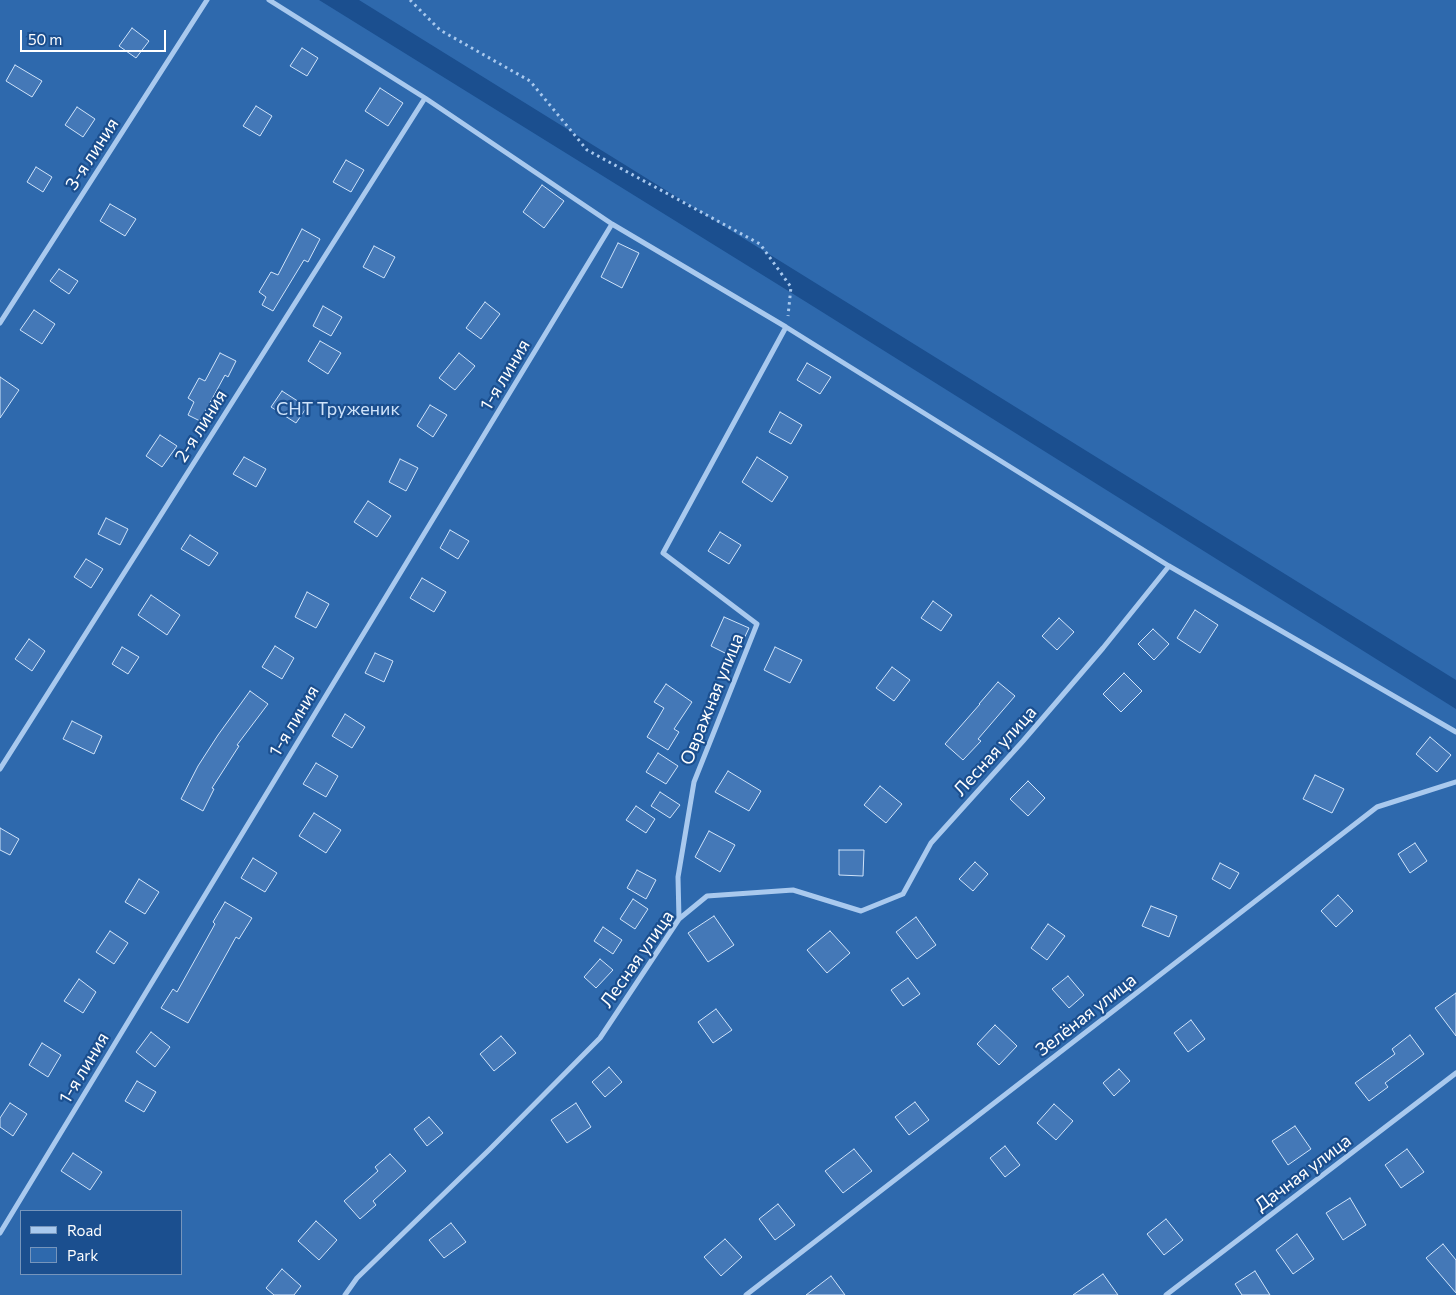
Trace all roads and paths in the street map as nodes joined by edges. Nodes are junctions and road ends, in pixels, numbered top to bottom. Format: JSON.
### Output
{"nodes":[{"id":1,"x":207,"y":0,"type":"edge"},
{"id":2,"x":269,"y":0,"type":"edge"},
{"id":3,"x":410,"y":0,"type":"edge"},
{"id":4,"x":425,"y":98,"type":"junction"},
{"id":5,"x":612,"y":224,"type":"junction"},
{"id":6,"x":0,"y":323,"type":"edge"},
{"id":7,"x":786,"y":327,"type":"junction"},
{"id":8,"x":1169,"y":566,"type":"junction"},
{"id":9,"x":1456,"y":732,"type":"edge"},
{"id":10,"x":0,"y":769,"type":"edge"},
{"id":11,"x":1456,"y":782,"type":"edge"},
{"id":12,"x":679,"y":918,"type":"junction"},
{"id":13,"x":1456,"y":1073,"type":"edge"},
{"id":14,"x":0,"y":1233,"type":"edge"},
{"id":15,"x":345,"y":1295,"type":"edge"},
{"id":16,"x":746,"y":1295,"type":"edge"},
{"id":17,"x":1166,"y":1295,"type":"edge"}],
"edges":[{"from":1,"to":6,"type":"street","name":"3-я линия"},
{"from":2,"to":4,"type":"street"},
{"from":3,"to":7,"type":"path"},
{"from":4,"to":5,"type":"street"},
{"from":4,"to":10,"type":"street","name":"2-я линия"},
{"from":5,"to":7,"type":"street"},
{"from":5,"to":14,"type":"street","name":"1-я линия"},
{"from":7,"to":8,"type":"street"},
{"from":7,"to":12,"type":"street","name":"Овражная улица"},
{"from":8,"to":9,"type":"street"},
{"from":8,"to":12,"type":"street","name":"Лесная улица"},
{"from":11,"to":16,"type":"street","name":"Зелёная улица"},
{"from":12,"to":15,"type":"street","name":"Лесная улица"},
{"from":13,"to":17,"type":"street","name":"Дачная улица"}]}
